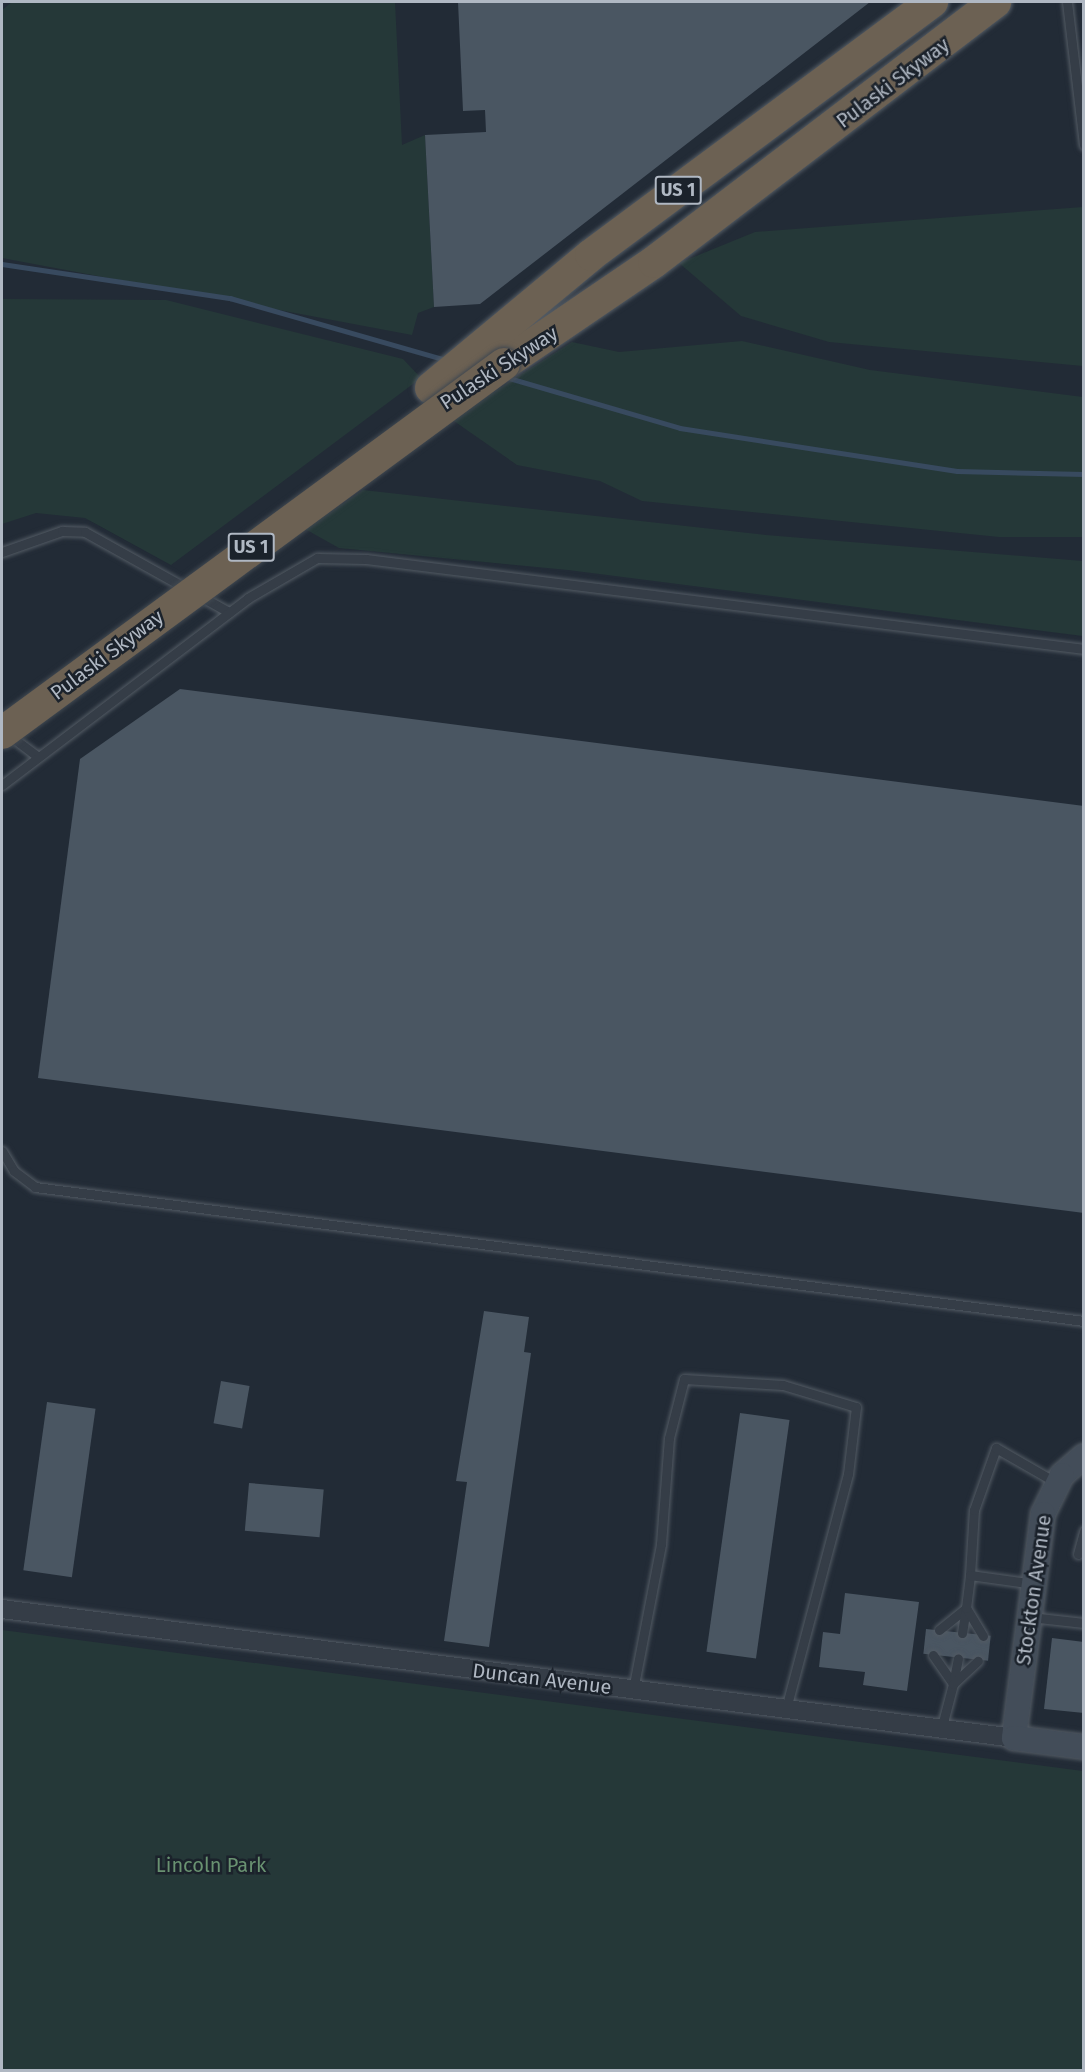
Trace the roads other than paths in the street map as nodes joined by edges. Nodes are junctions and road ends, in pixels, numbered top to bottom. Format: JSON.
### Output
{"nodes":[{"id":1,"x":932,"y":2,"type":"edge"},
{"id":2,"x":995,"y":2,"type":"edge"},
{"id":3,"x":1067,"y":2,"type":"edge"},
{"id":4,"x":1083,"y":145,"type":"edge"},
{"id":5,"x":2,"y":552,"type":"edge"},
{"id":6,"x":229,"y":612,"type":"junction"},
{"id":7,"x":1083,"y":650,"type":"edge"},
{"id":8,"x":2,"y":708,"type":"edge"},
{"id":9,"x":2,"y":732,"type":"edge"},
{"id":10,"x":38,"y":757,"type":"junction"},
{"id":11,"x":2,"y":784,"type":"edge"},
{"id":12,"x":2,"y":1151,"type":"edge"},
{"id":13,"x":1083,"y":1322,"type":"edge"},
{"id":14,"x":1083,"y":1456,"type":"edge"},
{"id":15,"x":1057,"y":1483,"type":"junction"},
{"id":16,"x":1083,"y":1532,"type":"edge"},
{"id":17,"x":1078,"y":1554,"type":"dead end"},
{"id":18,"x":970,"y":1575,"type":"junction"},
{"id":19,"x":1034,"y":1584,"type":"junction"},
{"id":20,"x":966,"y":1608,"type":"junction"},
{"id":21,"x":2,"y":1609,"type":"edge"},
{"id":22,"x":1030,"y":1617,"type":"junction"},
{"id":23,"x":1083,"y":1623,"type":"edge"},
{"id":24,"x":939,"y":1630,"type":"dead end"},
{"id":25,"x":962,"y":1633,"type":"dead end"},
{"id":26,"x":983,"y":1635,"type":"dead end"},
{"id":27,"x":933,"y":1655,"type":"dead end"},
{"id":28,"x":958,"y":1658,"type":"dead end"},
{"id":29,"x":978,"y":1661,"type":"dead end"},
{"id":30,"x":953,"y":1684,"type":"junction"},
{"id":31,"x":633,"y":1690,"type":"junction"},
{"id":32,"x":786,"y":1709,"type":"junction"},
{"id":33,"x":942,"y":1726,"type":"junction"},
{"id":34,"x":1014,"y":1738,"type":"junction"},
{"id":35,"x":1083,"y":1747,"type":"edge"}],
"edges":[{"from":1,"to":8,"type":"highway","name":"Pulaski Skyway","number":"US 1"},
{"from":2,"to":9,"type":"highway","name":"Pulaski Skyway","number":"US 1","bridge":true},
{"from":3,"to":4,"type":"lane"},
{"from":5,"to":6,"type":"lane"},
{"from":6,"to":7,"type":"lane"},
{"from":6,"to":10,"type":"lane"},
{"from":9,"to":10,"type":"lane"},
{"from":10,"to":11,"type":"lane"},
{"from":12,"to":13,"type":"lane"},
{"from":14,"to":15,"type":"main road","name":"Stockton Avenue"},
{"from":15,"to":18,"type":"lane"},
{"from":15,"to":19,"type":"main road","name":"Stockton Avenue"},
{"from":16,"to":17,"type":"lane"},
{"from":18,"to":19,"type":"lane"},
{"from":18,"to":20,"type":"lane"},
{"from":19,"to":22,"type":"main road","name":"Stockton Avenue"},
{"from":20,"to":24,"type":"lane"},
{"from":20,"to":25,"type":"lane"},
{"from":20,"to":26,"type":"lane"},
{"from":21,"to":31,"type":"street","name":"Duncan Avenue"},
{"from":22,"to":23,"type":"lane"},
{"from":22,"to":34,"type":"main road","name":"Stockton Avenue"},
{"from":27,"to":30,"type":"lane"},
{"from":28,"to":30,"type":"lane"},
{"from":29,"to":30,"type":"lane"},
{"from":30,"to":33,"type":"lane"},
{"from":31,"to":32,"type":"street","name":"Duncan Avenue"},
{"from":31,"to":32,"type":"lane"},
{"from":32,"to":33,"type":"street","name":"Duncan Avenue"},
{"from":33,"to":34,"type":"street","name":"Duncan Avenue"},
{"from":34,"to":35,"type":"main road","name":"Duncan Avenue"}]}
